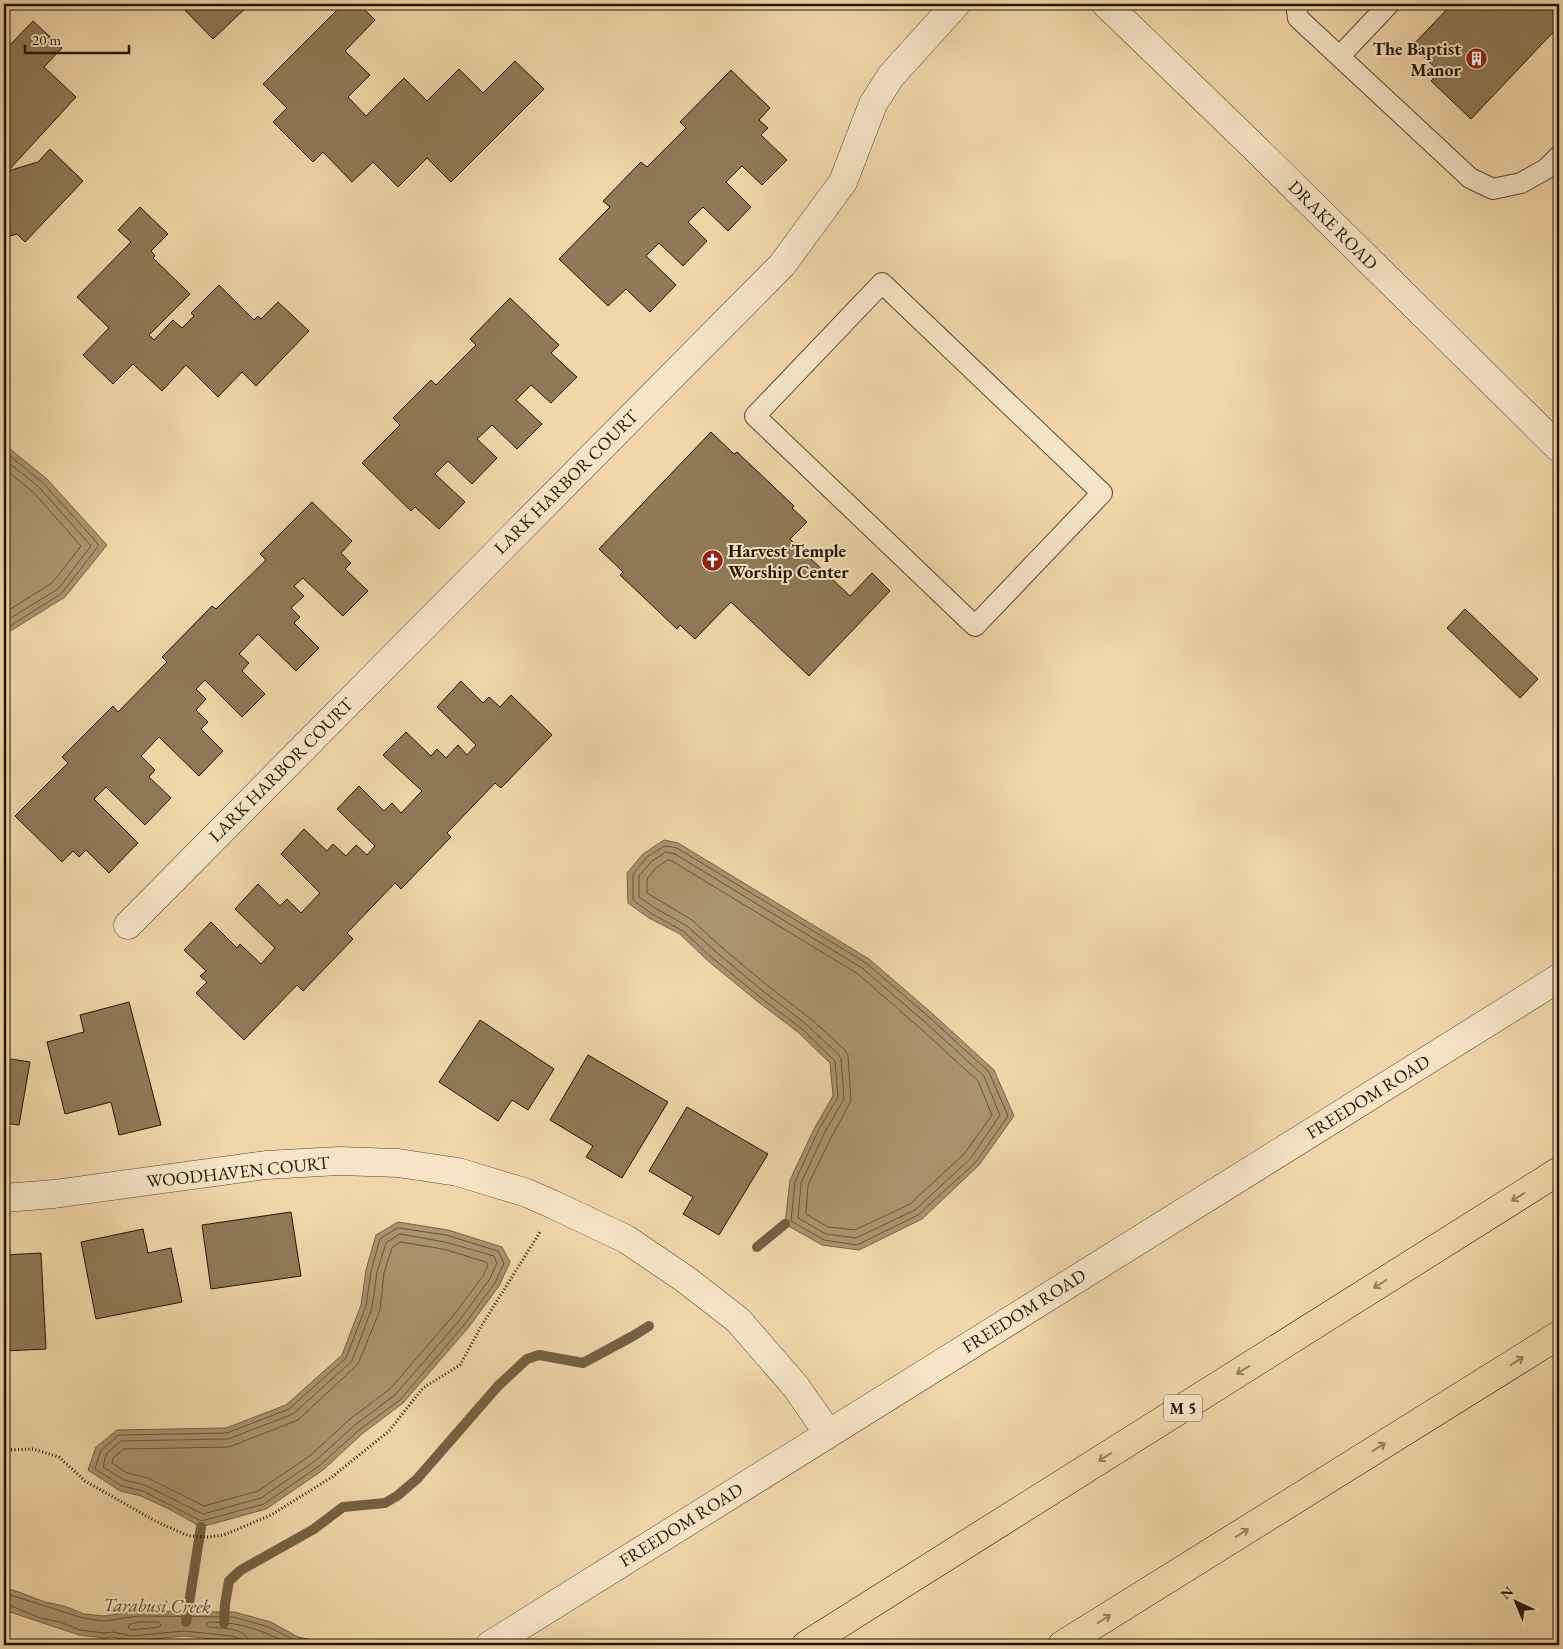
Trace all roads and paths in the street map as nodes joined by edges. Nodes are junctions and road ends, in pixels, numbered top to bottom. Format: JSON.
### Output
{"nodes":[{"id":1,"x":956,"y":4,"type":"edge"},
{"id":2,"x":1106,"y":4,"type":"edge"},
{"id":3,"x":1296,"y":4,"type":"edge"},
{"id":4,"x":1389,"y":4,"type":"edge"},
{"id":5,"x":1340,"y":56,"type":"junction"},
{"id":6,"x":1559,"y":156,"type":"edge"},
{"id":7,"x":1008,"y":404,"type":"joint"},
{"id":8,"x":1559,"y":448,"type":"edge"},
{"id":9,"x":128,"y":925,"type":"dead end"},
{"id":10,"x":1559,"y":978,"type":"edge"},
{"id":11,"x":1559,"y":1171,"type":"edge"},
{"id":12,"x":4,"y":1198,"type":"edge"},
{"id":13,"x":554,"y":1205,"type":"junction"},
{"id":14,"x":1559,"y":1335,"type":"edge"},
{"id":15,"x":828,"y":1433,"type":"junction"},
{"id":16,"x":4,"y":1450,"type":"edge"},
{"id":17,"x":490,"y":1645,"type":"edge"},
{"id":18,"x":806,"y":1645,"type":"edge"},
{"id":19,"x":1062,"y":1645,"type":"edge"}],
"edges":[{"from":1,"to":9,"type":"street","name":"LARK HARBOR COURT"},
{"from":2,"to":8,"type":"street","name":"DRAKE ROAD"},
{"from":3,"to":5,"type":"lane"},
{"from":4,"to":5,"type":"lane"},
{"from":5,"to":6,"type":"lane"},
{"from":7,"to":7,"type":"lane"},
{"from":10,"to":15,"type":"street","name":"FREEDOM ROAD"},
{"from":11,"to":18,"type":"highway","number":"M 5","one_way":true},
{"from":12,"to":13,"type":"street","name":"WOODHAVEN COURT"},
{"from":13,"to":15,"type":"street","name":"WOODHAVEN COURT"},
{"from":13,"to":16,"type":"path"},
{"from":19,"to":14,"type":"highway","one_way":true},
{"from":15,"to":17,"type":"street","name":"FREEDOM ROAD"}]}
